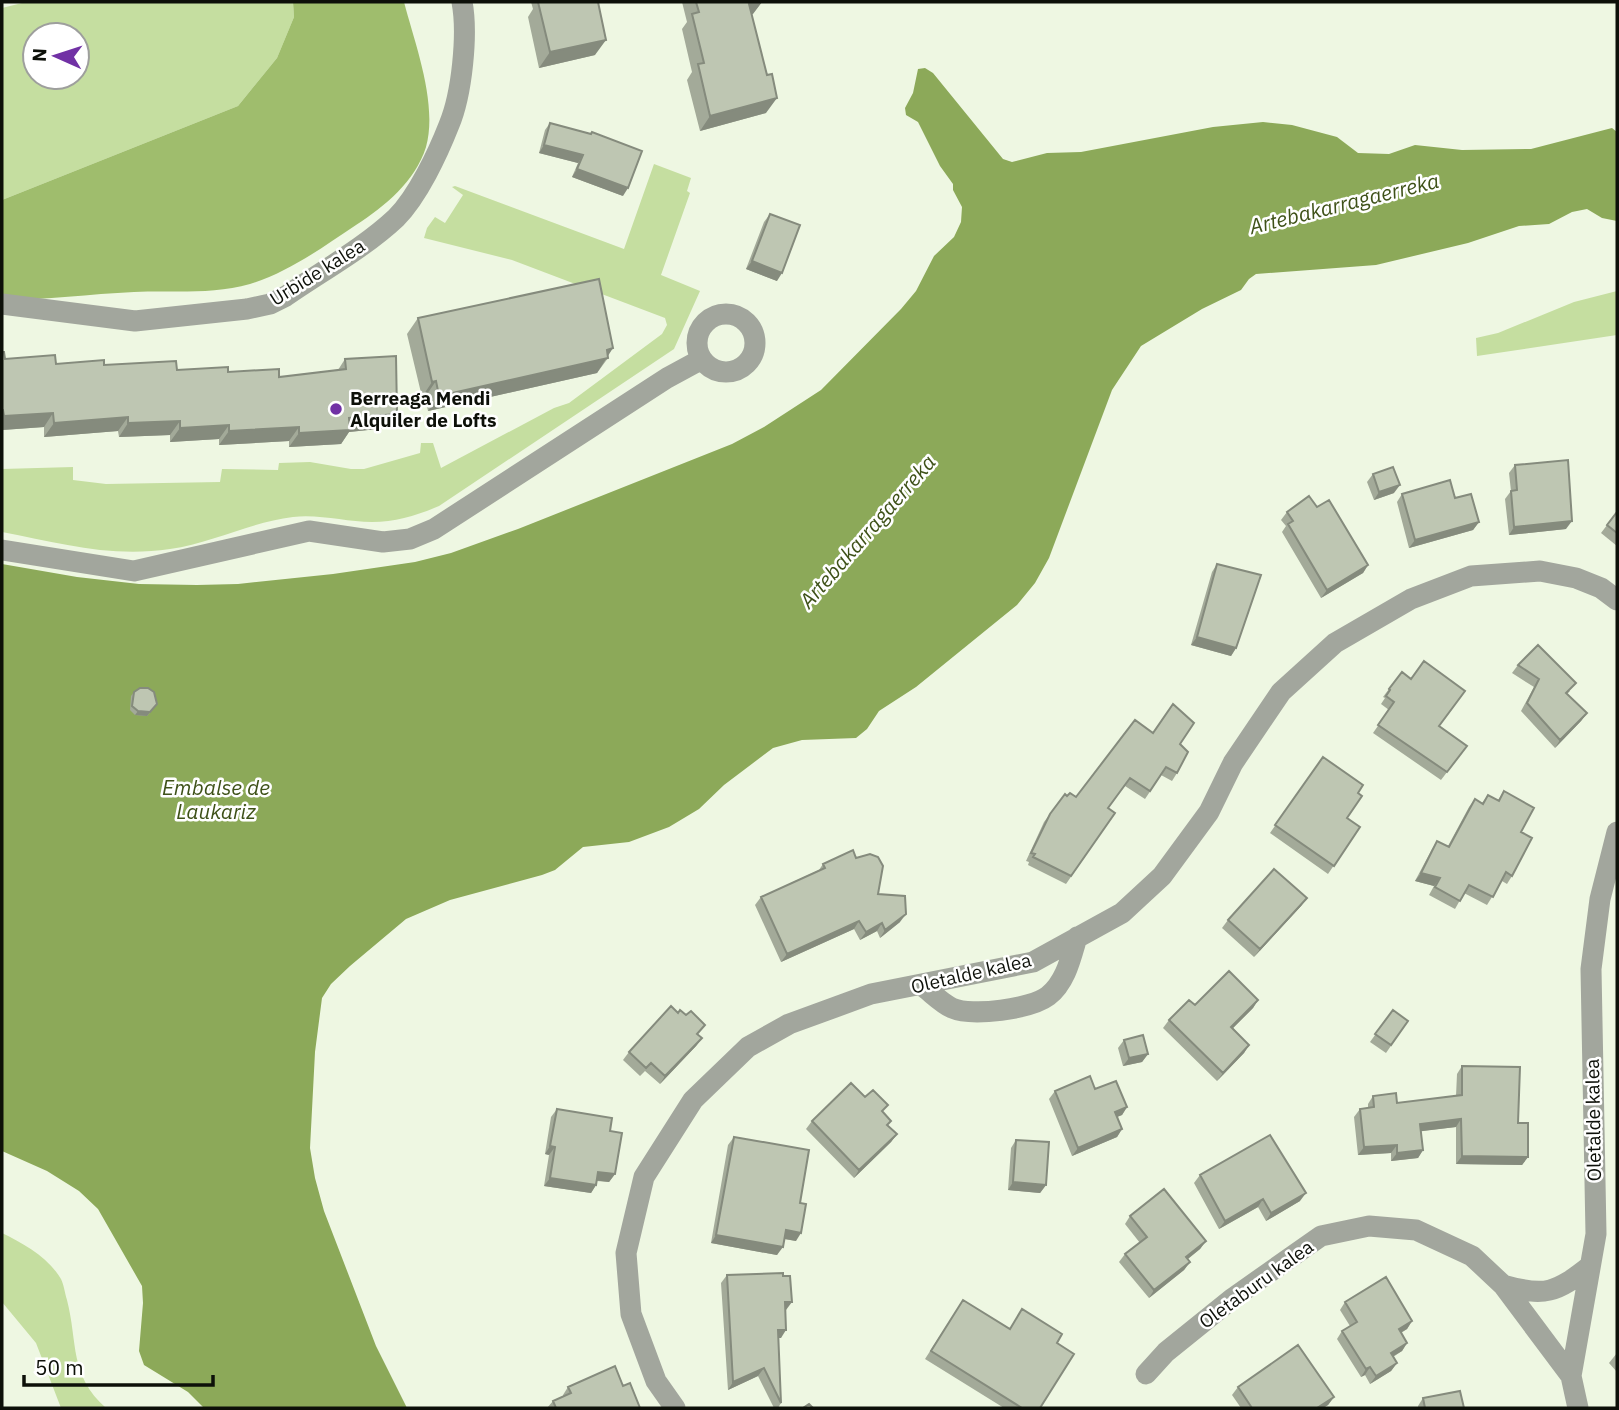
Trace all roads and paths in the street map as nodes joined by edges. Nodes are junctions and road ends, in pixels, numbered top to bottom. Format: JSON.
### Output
{"nodes":[{"id":1,"x":461,"y":2,"type":"edge"},
{"id":2,"x":2,"y":304,"type":"edge"},
{"id":3,"x":702,"y":359,"type":"dead end"},
{"id":4,"x":2,"y":550,"type":"edge"},
{"id":5,"x":1617,"y":600,"type":"edge"},
{"id":6,"x":1617,"y":832,"type":"edge"},
{"id":7,"x":1077,"y":937,"type":"junction"},
{"id":8,"x":921,"y":985,"type":"junction"},
{"id":9,"x":1590,"y":1266,"type":"junction"},
{"id":10,"x":1503,"y":1285,"type":"junction"},
{"id":11,"x":1146,"y":1374,"type":"dead end"},
{"id":12,"x":1571,"y":1376,"type":"junction"},
{"id":13,"x":675,"y":1408,"type":"edge"},
{"id":14,"x":1578,"y":1408,"type":"edge"}],
"edges":[{"from":1,"to":2,"type":"street","name":"Urbide kalea"},
{"from":3,"to":4,"type":"street"},
{"from":5,"to":7,"type":"street","name":"Oletalde kalea"},
{"from":6,"to":9,"type":"street","name":"Oletalde kalea"},
{"from":7,"to":8,"type":"street","name":"Oletalde kalea"},
{"from":7,"to":8,"type":"street"},
{"from":8,"to":13,"type":"street","name":"Oletalde kalea"},
{"from":9,"to":10,"type":"street"},
{"from":9,"to":12,"type":"street","name":"Oletalde kalea"},
{"from":10,"to":11,"type":"street","name":"Oletaburu kalea"},
{"from":10,"to":12,"type":"street","name":"Oletaburu kalea"},
{"from":12,"to":14,"type":"street","name":"Oletalde kalea"}]}
